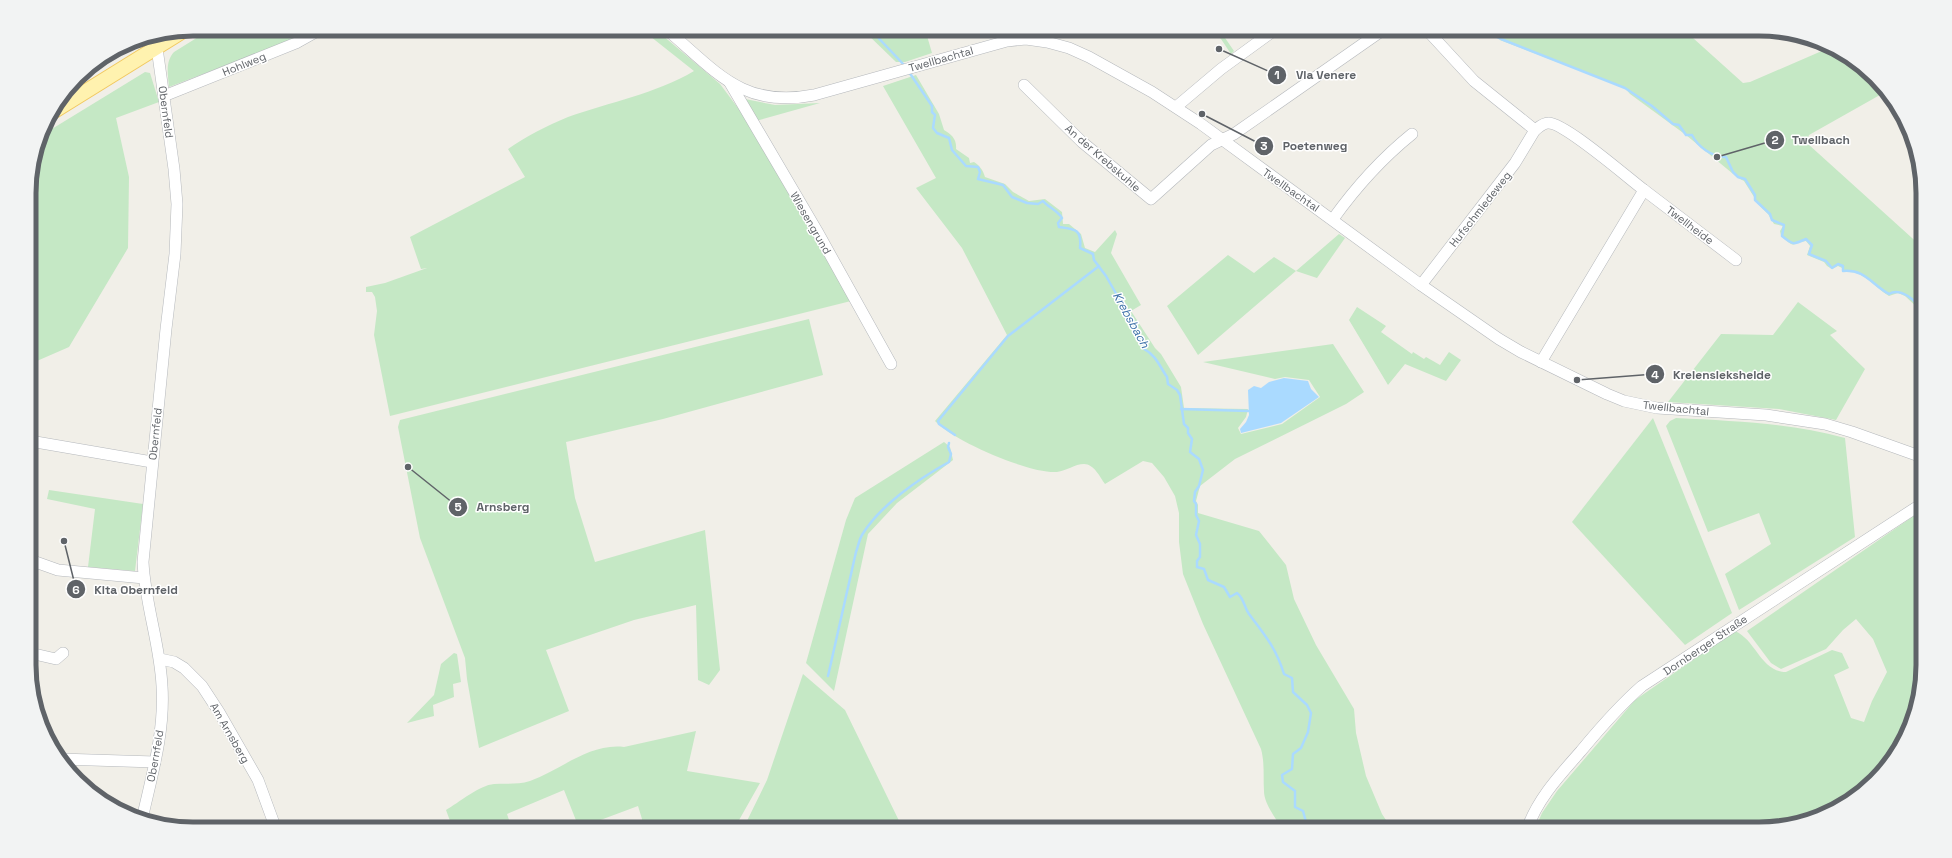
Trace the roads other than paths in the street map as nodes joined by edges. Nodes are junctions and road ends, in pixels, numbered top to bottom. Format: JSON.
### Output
{"nodes":[{"id":1,"x":308,"y":36,"type":"edge"},
{"id":2,"x":674,"y":36,"type":"edge"},
{"id":3,"x":1266,"y":36,"type":"edge"},
{"id":4,"x":1374,"y":36,"type":"edge"},
{"id":5,"x":1432,"y":36,"type":"edge"},
{"id":6,"x":173,"y":37,"type":"edge"},
{"id":7,"x":157,"y":48,"type":"junction"},
{"id":8,"x":729,"y":82,"type":"junction"},
{"id":9,"x":1024,"y":85,"type":"dead end"},
{"id":10,"x":164,"y":96,"type":"junction"},
{"id":11,"x":62,"y":106,"type":"edge"},
{"id":12,"x":1176,"y":107,"type":"junction"},
{"id":13,"x":1534,"y":130,"type":"junction"},
{"id":14,"x":1412,"y":134,"type":"dead end"},
{"id":15,"x":1222,"y":140,"type":"junction"},
{"id":16,"x":1644,"y":190,"type":"junction"},
{"id":17,"x":1333,"y":219,"type":"junction"},
{"id":18,"x":1736,"y":260,"type":"dead end"},
{"id":19,"x":1421,"y":284,"type":"junction"},
{"id":20,"x":1541,"y":362,"type":"junction"},
{"id":21,"x":891,"y":364,"type":"dead end"},
{"id":22,"x":36,"y":442,"type":"edge"},
{"id":23,"x":1916,"y":455,"type":"edge"},
{"id":24,"x":152,"y":462,"type":"junction"},
{"id":25,"x":1916,"y":507,"type":"edge"},
{"id":26,"x":36,"y":562,"type":"edge"},
{"id":27,"x":144,"y":578,"type":"junction"},
{"id":28,"x":63,"y":653,"type":"dead end"},
{"id":29,"x":36,"y":654,"type":"edge"},
{"id":30,"x":160,"y":659,"type":"junction"},
{"id":31,"x":155,"y":762,"type":"junction"},
{"id":32,"x":73,"y":766,"type":"edge"},
{"id":33,"x":143,"y":814,"type":"edge"},
{"id":34,"x":273,"y":822,"type":"edge"},
{"id":35,"x":1530,"y":822,"type":"edge"}],
"edges":[{"from":1,"to":10,"type":"street","name":"Hohlweg"},
{"from":2,"to":8,"type":"street","name":"Twellbachtal"},
{"from":3,"to":12,"type":"street"},
{"from":4,"to":15,"type":"street"},
{"from":5,"to":13,"type":"street"},
{"from":6,"to":7,"type":"main road"},
{"from":7,"to":10,"type":"street","name":"Obernfeld"},
{"from":7,"to":11,"type":"main road"},
{"from":8,"to":12,"type":"street","name":"Twellbachtal"},
{"from":8,"to":21,"type":"street","name":"Wiesengrund"},
{"from":9,"to":15,"type":"street","name":"An der Krebskuhle"},
{"from":10,"to":24,"type":"street","name":"Obernfeld"},
{"from":12,"to":15,"type":"street","name":"Twellbachtal"},
{"from":13,"to":16,"type":"street","name":"Twellheide"},
{"from":13,"to":19,"type":"street","name":"Hufschmiedeweg"},
{"from":14,"to":17,"type":"street"},
{"from":15,"to":17,"type":"street","name":"Twellbachtal"},
{"from":16,"to":18,"type":"street","name":"Twellheide"},
{"from":16,"to":20,"type":"street"},
{"from":17,"to":19,"type":"street","name":"Twellbachtal"},
{"from":19,"to":20,"type":"street","name":"Twellbachtal"},
{"from":20,"to":23,"type":"street","name":"Twellbachtal"},
{"from":22,"to":24,"type":"street"},
{"from":24,"to":27,"type":"street","name":"Obernfeld"},
{"from":25,"to":35,"type":"street","name":"Dornberger Straße"},
{"from":26,"to":27,"type":"street"},
{"from":27,"to":30,"type":"street","name":"Obernfeld"},
{"from":28,"to":29,"type":"street"},
{"from":30,"to":31,"type":"street","name":"Obernfeld"},
{"from":30,"to":34,"type":"street","name":"Am Arnsberg"},
{"from":31,"to":32,"type":"street"},
{"from":31,"to":33,"type":"street","name":"Obernfeld"}]}
